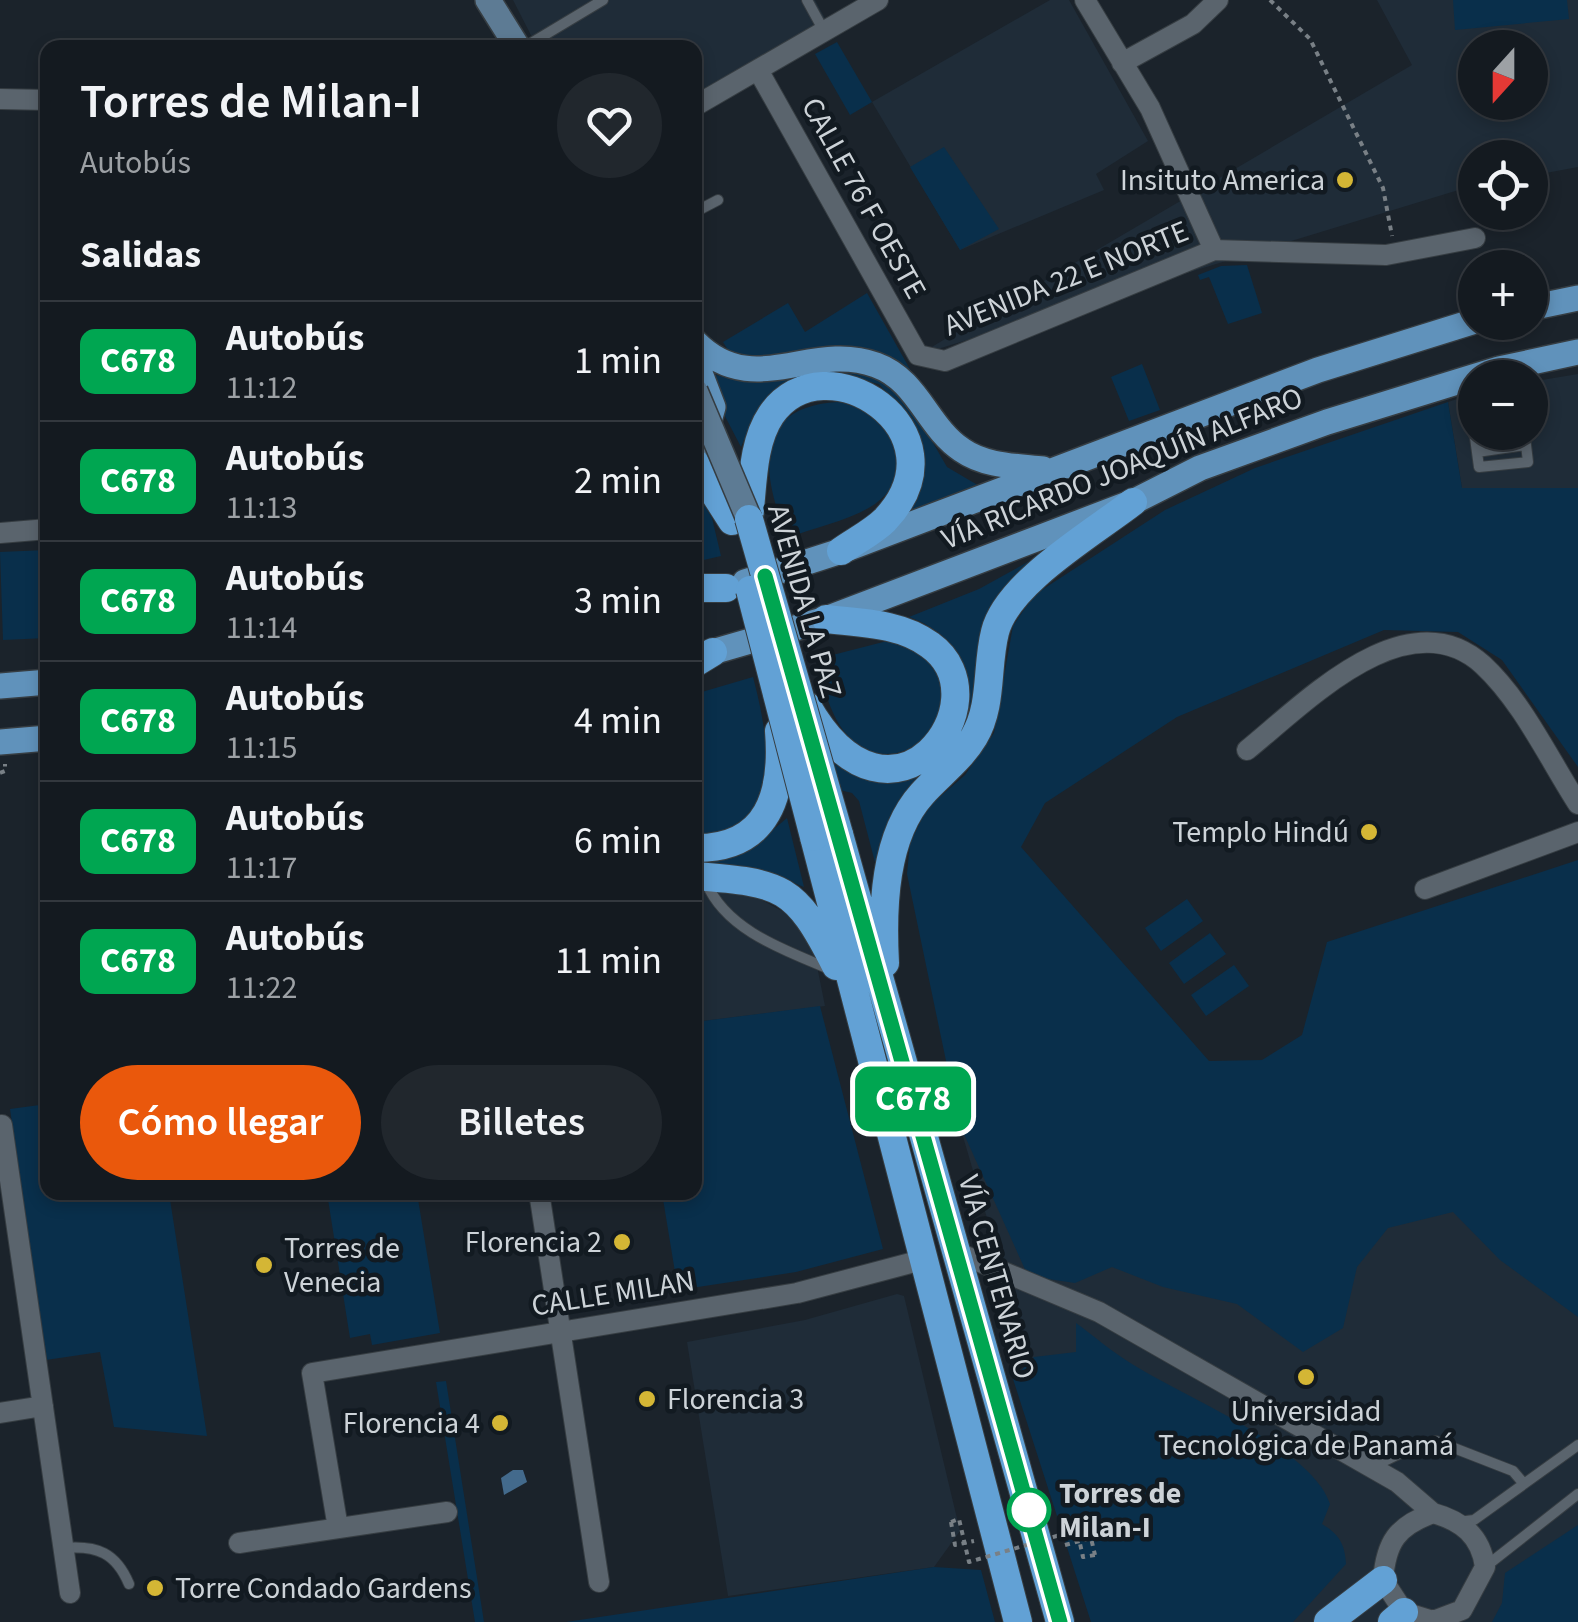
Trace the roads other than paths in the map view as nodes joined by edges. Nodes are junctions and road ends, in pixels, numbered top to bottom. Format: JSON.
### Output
{"nodes":[{"id":1,"x":479,"y":0,"type":"edge"},
{"id":2,"x":488,"y":0,"type":"edge"},
{"id":3,"x":603,"y":0,"type":"edge"},
{"id":4,"x":806,"y":0,"type":"edge"},
{"id":5,"x":878,"y":0,"type":"edge"},
{"id":6,"x":1085,"y":0,"type":"edge"},
{"id":7,"x":1218,"y":0,"type":"edge"},
{"id":8,"x":824,"y":31,"type":"junction"},
{"id":9,"x":495,"y":40,"type":"edge"},
{"id":10,"x":516,"y":40,"type":"edge"},
{"id":11,"x":535,"y":40,"type":"edge"},
{"id":12,"x":1122,"y":63,"type":"junction"},
{"id":13,"x":758,"y":70,"type":"junction"},
{"id":14,"x":0,"y":98,"type":"edge"},
{"id":15,"x":40,"y":100,"type":"edge"},
{"id":16,"x":702,"y":102,"type":"edge"},
{"id":17,"x":718,"y":200,"type":"dead end"},
{"id":18,"x":702,"y":208,"type":"edge"},
{"id":19,"x":1475,"y":238,"type":"dead end"},
{"id":20,"x":1214,"y":250,"type":"junction"},
{"id":21,"x":1578,"y":298,"type":"edge"},
{"id":22,"x":1548,"y":304,"type":"edge"},
{"id":23,"x":1458,"y":327,"type":"edge"},
{"id":24,"x":702,"y":348,"type":"edge"},
{"id":25,"x":1578,"y":352,"type":"edge"},
{"id":26,"x":918,"y":355,"type":"joint"},
{"id":27,"x":1548,"y":364,"type":"edge"},
{"id":28,"x":702,"y":378,"type":"edge"},
{"id":29,"x":1456,"y":382,"type":"joint"},
{"id":30,"x":1458,"y":386,"type":"edge"},
{"id":31,"x":702,"y":411,"type":"edge"},
{"id":32,"x":702,"y":424,"type":"edge"},
{"id":33,"x":702,"y":441,"type":"edge"},
{"id":34,"x":1477,"y":450,"type":"edge"},
{"id":35,"x":1526,"y":450,"type":"edge"},
{"id":36,"x":1048,"y":470,"type":"junction"},
{"id":37,"x":702,"y":472,"type":"edge"},
{"id":38,"x":1133,"y":502,"type":"junction"},
{"id":39,"x":740,"y":520,"type":"junction"},
{"id":40,"x":40,"y":530,"type":"edge"},
{"id":41,"x":0,"y":534,"type":"edge"},
{"id":42,"x":841,"y":550,"type":"junction"},
{"id":43,"x":702,"y":588,"type":"edge"},
{"id":44,"x":726,"y":588,"type":"junction"},
{"id":45,"x":702,"y":594,"type":"edge"},
{"id":46,"x":826,"y":619,"type":"junction"},
{"id":47,"x":702,"y":657,"type":"edge"},
{"id":48,"x":40,"y":683,"type":"edge"},
{"id":49,"x":0,"y":686,"type":"edge"},
{"id":50,"x":786,"y":688,"type":"junction"},
{"id":51,"x":40,"y":741,"type":"edge"},
{"id":52,"x":1248,"y":750,"type":"dead end"},
{"id":53,"x":3,"y":753,"type":"edge"},
{"id":54,"x":1578,"y":804,"type":"edge"},
{"id":55,"x":1578,"y":832,"type":"edge"},
{"id":56,"x":827,"y":835,"type":"joint"},
{"id":57,"x":702,"y":848,"type":"edge"},
{"id":58,"x":702,"y":876,"type":"edge"},
{"id":59,"x":702,"y":879,"type":"edge"},
{"id":60,"x":1424,"y":889,"type":"dead end"},
{"id":61,"x":884,"y":944,"type":"junction"},
{"id":62,"x":826,"y":946,"type":"junction"},
{"id":63,"x":840,"y":973,"type":"junction"},
{"id":64,"x":875,"y":1012,"type":"junction"},
{"id":65,"x":2,"y":1125,"type":"edge"},
{"id":66,"x":540,"y":1200,"type":"edge"},
{"id":67,"x":956,"y":1252,"type":"junction"},
{"id":68,"x":922,"y":1260,"type":"junction"},
{"id":69,"x":560,"y":1332,"type":"junction"},
{"id":70,"x":42,"y":1406,"type":"junction"},
{"id":71,"x":0,"y":1412,"type":"edge"},
{"id":72,"x":1436,"y":1441,"type":"dead end"},
{"id":73,"x":1578,"y":1445,"type":"edge"},
{"id":74,"x":1410,"y":1448,"type":"dead end"},
{"id":75,"x":1371,"y":1468,"type":"junction"},
{"id":76,"x":1524,"y":1484,"type":"junction"},
{"id":77,"x":1578,"y":1494,"type":"edge"},
{"id":78,"x":447,"y":1512,"type":"dead end"},
{"id":79,"x":1433,"y":1514,"type":"junction"},
{"id":80,"x":1458,"y":1522,"type":"junction"},
{"id":81,"x":338,"y":1528,"type":"junction"},
{"id":82,"x":239,"y":1543,"type":"dead end"},
{"id":83,"x":63,"y":1548,"type":"junction"},
{"id":84,"x":1485,"y":1567,"type":"junction"},
{"id":85,"x":1382,"y":1580,"type":"junction"},
{"id":86,"x":599,"y":1582,"type":"dead end"},
{"id":87,"x":129,"y":1584,"type":"dead end"},
{"id":88,"x":70,"y":1593,"type":"dead end"},
{"id":89,"x":1463,"y":1616,"type":"edge"},
{"id":90,"x":1060,"y":1618,"type":"edge"},
{"id":91,"x":1408,"y":1619,"type":"edge"},
{"id":92,"x":1018,"y":1622,"type":"edge"},
{"id":93,"x":1328,"y":1622,"type":"edge"}],
"edges":[{"from":1,"to":9,"type":"main road"},
{"from":2,"to":10,"type":"main road"},
{"from":3,"to":11,"type":"lane"},
{"from":4,"to":8,"type":"lane"},
{"from":5,"to":8,"type":"street"},
{"from":6,"to":12,"type":"street"},
{"from":7,"to":12,"type":"street"},
{"from":8,"to":13,"type":"street"},
{"from":12,"to":20,"type":"street"},
{"from":13,"to":16,"type":"street"},
{"from":13,"to":26,"type":"street","name":"CALLE 76 F OESTE"},
{"from":14,"to":15,"type":"street"},
{"from":17,"to":18,"type":"lane"},
{"from":19,"to":20,"type":"street","name":"AVENIDA 22 E NORTE"},
{"from":20,"to":26,"type":"street","name":"AVENIDA 22 E NORTE"},
{"from":21,"to":22,"type":"main road"},
{"from":23,"to":36,"type":"main road","name":"VÍA RICARDO JOAQUÍN ALFARO"},
{"from":24,"to":36,"type":"main road"},
{"from":25,"to":27,"type":"main road","name":"VÍA RICARDO JOAQUÍN ALFARO"},
{"from":28,"to":32,"type":"main road"},
{"from":29,"to":30,"type":"lane"},
{"from":29,"to":38,"type":"main road","name":"VÍA RICARDO JOAQUÍN ALFARO"},
{"from":31,"to":39,"type":"main road","name":"AVENIDA LA PAZ","bridge":true},
{"from":33,"to":39,"type":"main road","name":"AVENIDA LA PAZ"},
{"from":34,"to":35,"type":"lane"},
{"from":36,"to":42,"type":"main road","name":"VÍA RICARDO JOAQUÍN ALFARO"},
{"from":37,"to":39,"type":"highway"},
{"from":38,"to":46,"type":"main road","name":"VÍA RICARDO JOAQUÍN ALFARO"},
{"from":38,"to":61,"type":"highway"},
{"from":39,"to":42,"type":"highway"},
{"from":39,"to":50,"type":"highway","name":"AVENIDA LA PAZ","bridge":true},
{"from":40,"to":41,"type":"street"},
{"from":42,"to":44,"type":"main road","name":"VÍA RICARDO JOAQUÍN ALFARO"},
{"from":43,"to":44,"type":"highway"},
{"from":44,"to":45,"type":"main road","name":"VÍA RICARDO JOAQUÍN ALFARO"},
{"from":46,"to":47,"type":"main road","name":"VÍA RICARDO JOAQUÍN ALFARO"},
{"from":46,"to":50,"type":"highway","bridge":true},
{"from":48,"to":49,"type":"main road"},
{"from":50,"to":56,"type":"highway","name":"AVENIDA LA PAZ","bridge":true},
{"from":50,"to":57,"type":"highway","bridge":true},
{"from":51,"to":53,"type":"main road"},
{"from":52,"to":54,"type":"street"},
{"from":55,"to":60,"type":"street"},
{"from":56,"to":64,"type":"highway","name":"VÍA CENTENARIO"},
{"from":58,"to":62,"type":"highway"},
{"from":59,"to":63,"type":"lane"},
{"from":61,"to":62,"type":"highway"},
{"from":61,"to":64,"type":"highway"},
{"from":62,"to":63,"type":"highway"},
{"from":63,"to":64,"type":"highway"},
{"from":64,"to":67,"type":"highway","name":"VÍA CENTENARIO"},
{"from":64,"to":68,"type":"highway","name":"VÍA CENTENARIO"},
{"from":65,"to":70,"type":"street"},
{"from":66,"to":69,"type":"street"},
{"from":67,"to":75,"type":"street"},
{"from":67,"to":90,"type":"highway","name":"VÍA CENTENARIO"},
{"from":68,"to":69,"type":"street","name":"CALLE MILAN"},
{"from":68,"to":92,"type":"highway","name":"VÍA CENTENARIO"},
{"from":69,"to":81,"type":"street","name":"CALLE MILAN"},
{"from":69,"to":86,"type":"street"},
{"from":70,"to":71,"type":"street"},
{"from":70,"to":83,"type":"street"},
{"from":72,"to":76,"type":"lane"},
{"from":73,"to":76,"type":"lane"},
{"from":74,"to":75,"type":"lane"},
{"from":75,"to":79,"type":"street"},
{"from":76,"to":80,"type":"lane"},
{"from":77,"to":84,"type":"lane"},
{"from":78,"to":81,"type":"street"},
{"from":79,"to":80,"type":"street"},
{"from":79,"to":85,"type":"street"},
{"from":80,"to":84,"type":"street"},
{"from":81,"to":82,"type":"street"},
{"from":83,"to":87,"type":"lane"},
{"from":83,"to":88,"type":"street"},
{"from":84,"to":89,"type":"street"},
{"from":85,"to":91,"type":"street"},
{"from":85,"to":93,"type":"highway"},
{"from":89,"to":91,"type":"street"}]}
